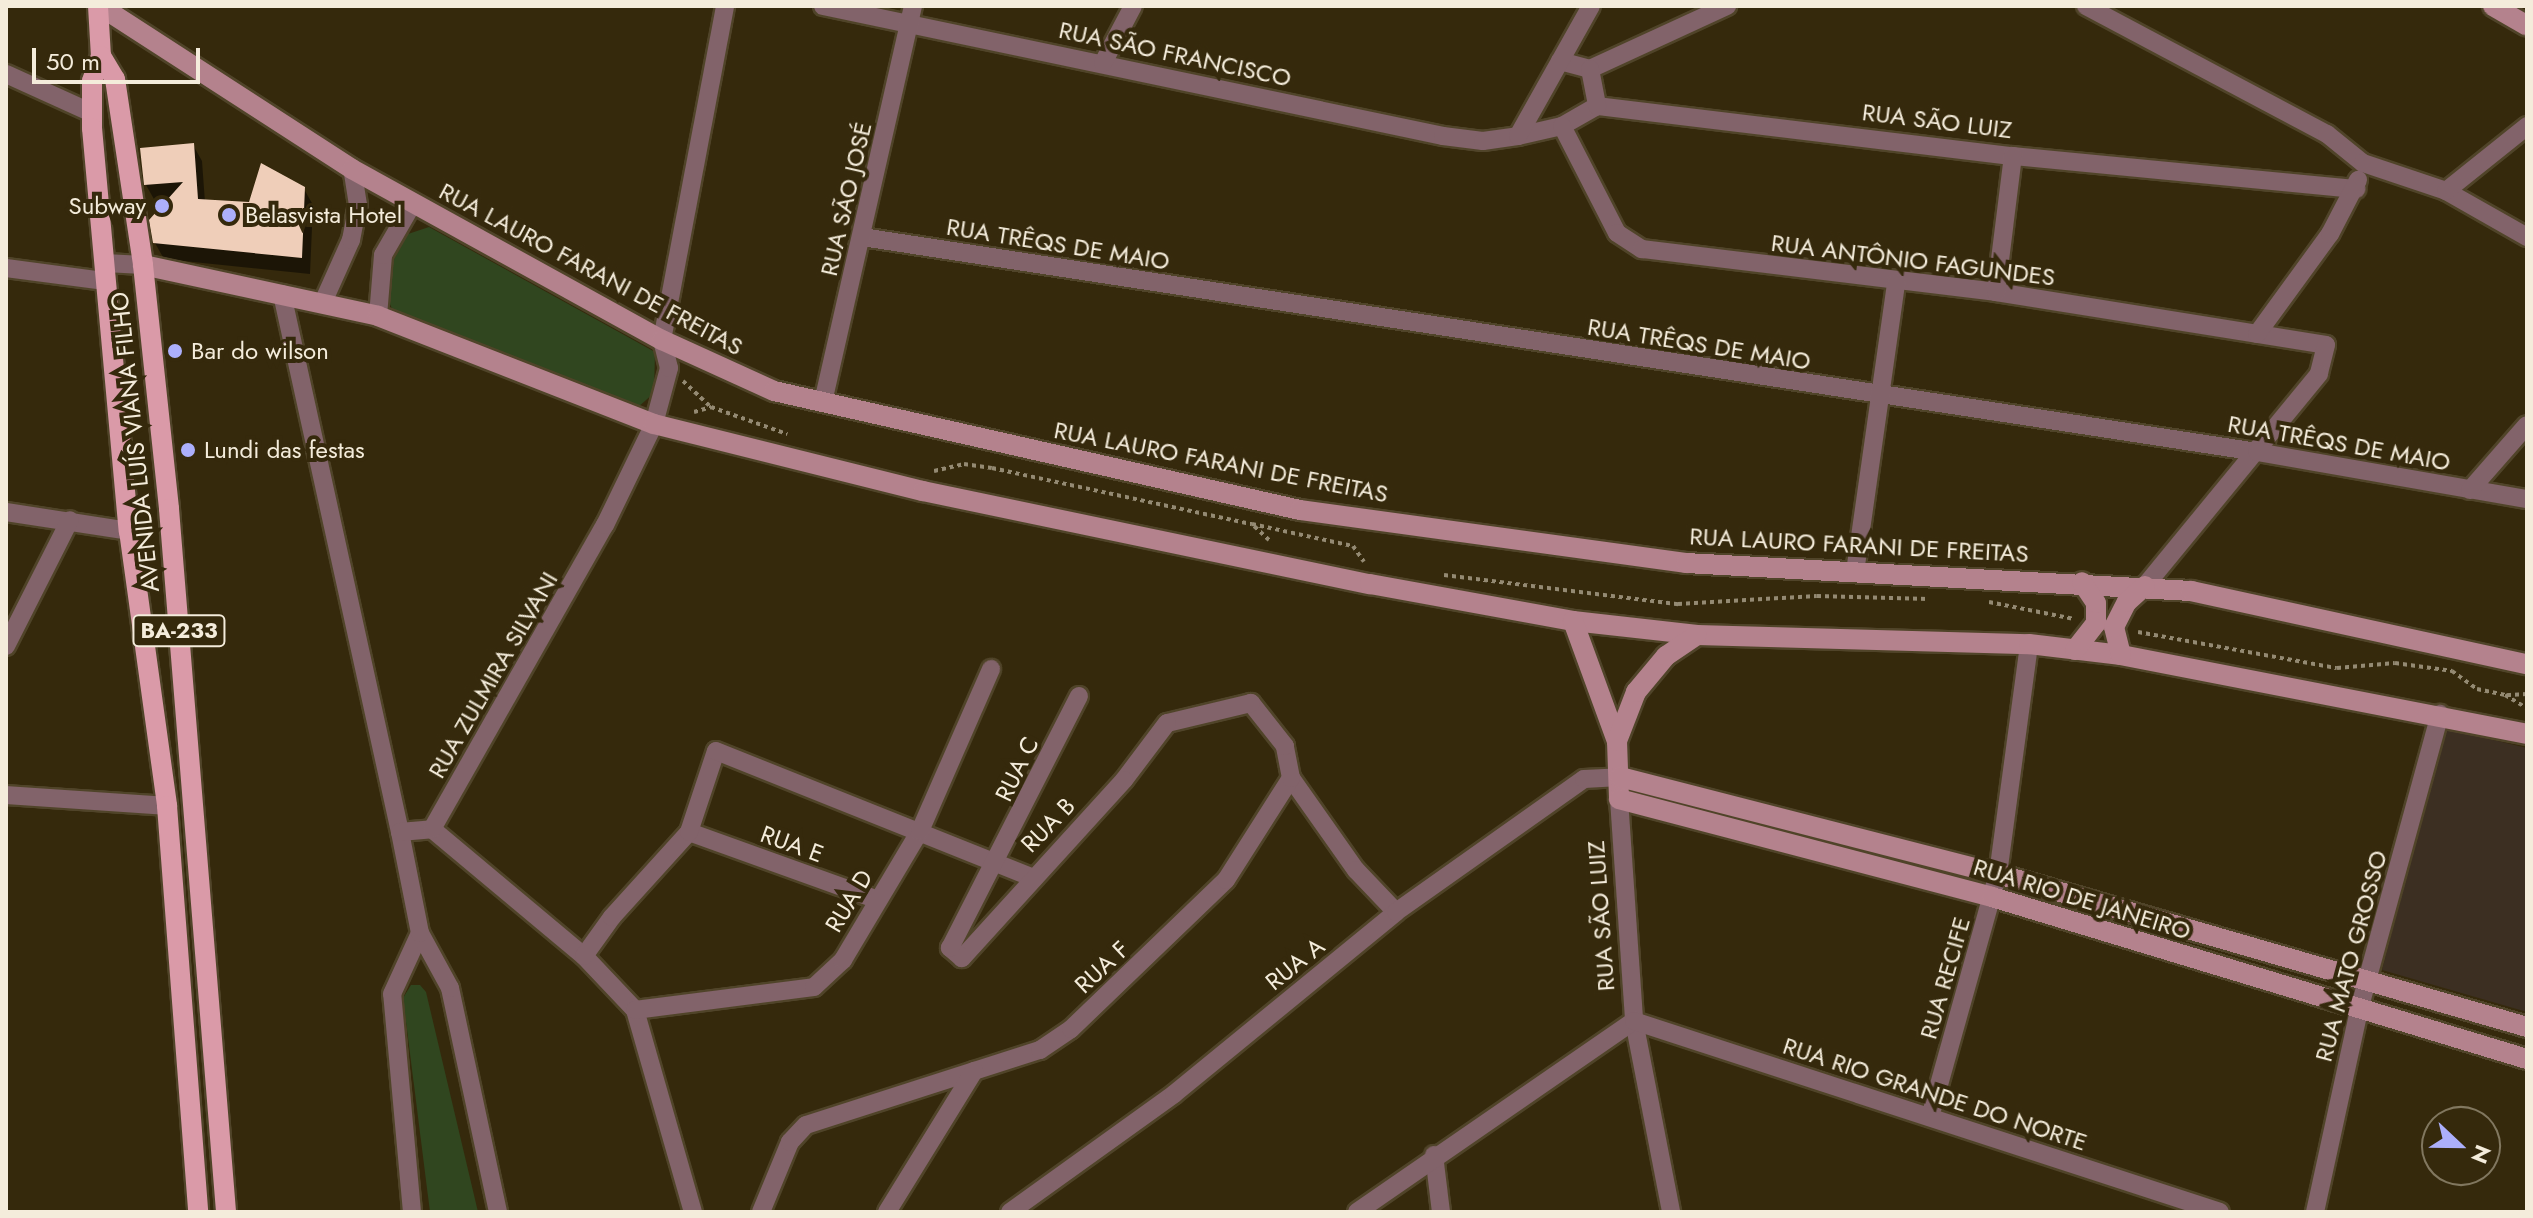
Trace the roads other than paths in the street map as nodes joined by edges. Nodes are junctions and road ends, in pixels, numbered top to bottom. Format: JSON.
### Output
{"nodes":[{"id":1,"x":99,"y":6,"type":"edge"},
{"id":2,"x":725,"y":6,"type":"edge"},
{"id":3,"x":823,"y":6,"type":"edge"},
{"id":4,"x":1133,"y":6,"type":"edge"},
{"id":5,"x":1591,"y":6,"type":"edge"},
{"id":6,"x":1727,"y":6,"type":"edge"},
{"id":7,"x":2086,"y":6,"type":"edge"},
{"id":8,"x":2493,"y":6,"type":"edge"},
{"id":9,"x":911,"y":15,"type":"edge"},
{"id":10,"x":2527,"y":26,"type":"edge"},
{"id":11,"x":101,"y":56,"type":"junction"},
{"id":12,"x":1560,"y":61,"type":"junction"},
{"id":13,"x":1103,"y":63,"type":"junction"},
{"id":14,"x":1590,"y":69,"type":"junction"},
{"id":15,"x":6,"y":74,"type":"edge"},
{"id":16,"x":1597,"y":106,"type":"junction"},
{"id":17,"x":92,"y":113,"type":"junction"},
{"id":18,"x":1562,"y":126,"type":"junction"},
{"id":19,"x":2527,"y":126,"type":"edge"},
{"id":20,"x":1518,"y":136,"type":"junction"},
{"id":21,"x":2013,"y":156,"type":"junction"},
{"id":22,"x":2363,"y":163,"type":"junction"},
{"id":23,"x":352,"y":169,"type":"junction"},
{"id":24,"x":2356,"y":189,"type":"junction"},
{"id":25,"x":2446,"y":191,"type":"junction"},
{"id":26,"x":413,"y":203,"type":"junction"},
{"id":27,"x":862,"y":237,"type":"junction"},
{"id":28,"x":2527,"y":237,"type":"edge"},
{"id":29,"x":143,"y":265,"type":"junction"},
{"id":30,"x":6,"y":268,"type":"edge"},
{"id":31,"x":105,"y":272,"type":"junction"},
{"id":32,"x":1896,"y":283,"type":"junction"},
{"id":33,"x":1996,"y":292,"type":"junction"},
{"id":34,"x":282,"y":294,"type":"junction"},
{"id":35,"x":324,"y":300,"type":"junction"},
{"id":36,"x":378,"y":316,"type":"junction"},
{"id":37,"x":2257,"y":334,"type":"junction"},
{"id":38,"x":662,"y":340,"type":"junction"},
{"id":39,"x":1878,"y":397,"type":"junction"},
{"id":40,"x":823,"y":402,"type":"junction"},
{"id":41,"x":654,"y":424,"type":"junction"},
{"id":42,"x":2527,"y":425,"type":"edge"},
{"id":43,"x":2257,"y":452,"type":"junction"},
{"id":44,"x":2470,"y":490,"type":"junction"},
{"id":45,"x":2527,"y":499,"type":"edge"},
{"id":46,"x":6,"y":512,"type":"edge"},
{"id":47,"x":70,"y":520,"type":"junction"},
{"id":48,"x":129,"y":531,"type":"junction"},
{"id":49,"x":1855,"y":572,"type":"junction"},
{"id":50,"x":2082,"y":582,"type":"junction"},
{"id":51,"x":2145,"y":586,"type":"junction"},
{"id":52,"x":1573,"y":621,"type":"junction"},
{"id":53,"x":2105,"y":625,"type":"junction"},
{"id":54,"x":1697,"y":635,"type":"junction"},
{"id":55,"x":2029,"y":644,"type":"junction"},
{"id":56,"x":6,"y":646,"type":"edge"},
{"id":57,"x":2075,"y":650,"type":"junction"},
{"id":58,"x":2121,"y":655,"type":"junction"},
{"id":59,"x":2527,"y":664,"type":"edge"},
{"id":60,"x":991,"y":669,"type":"dead end"},
{"id":61,"x":1079,"y":696,"type":"dead end"},
{"id":62,"x":2440,"y":714,"type":"junction"},
{"id":63,"x":2527,"y":734,"type":"edge"},
{"id":64,"x":1617,"y":741,"type":"junction"},
{"id":65,"x":1620,"y":777,"type":"junction"},
{"id":66,"x":1291,"y":778,"type":"junction"},
{"id":67,"x":6,"y":795,"type":"edge"},
{"id":68,"x":1619,"y":799,"type":"junction"},
{"id":69,"x":167,"y":806,"type":"junction"},
{"id":70,"x":432,"y":829,"type":"junction"},
{"id":71,"x":920,"y":831,"type":"junction"},
{"id":72,"x":400,"y":832,"type":"junction"},
{"id":73,"x":689,"y":832,"type":"junction"},
{"id":74,"x":997,"y":864,"type":"junction"},
{"id":75,"x":1998,"y":874,"type":"junction"},
{"id":76,"x":1031,"y":877,"type":"junction"},
{"id":77,"x":1992,"y":897,"type":"junction"},
{"id":78,"x":878,"y":900,"type":"junction"},
{"id":79,"x":1396,"y":912,"type":"junction"},
{"id":80,"x":420,"y":933,"type":"junction"},
{"id":81,"x":584,"y":956,"type":"junction"},
{"id":82,"x":962,"y":958,"type":"joint"},
{"id":83,"x":2367,"y":982,"type":"junction"},
{"id":84,"x":635,"y":1010,"type":"junction"},
{"id":85,"x":2359,"y":1010,"type":"junction"},
{"id":86,"x":1634,"y":1021,"type":"junction"},
{"id":87,"x":2527,"y":1027,"type":"edge"},
{"id":88,"x":2527,"y":1059,"type":"edge"},
{"id":89,"x":974,"y":1071,"type":"junction"},
{"id":90,"x":1930,"y":1117,"type":"junction"},
{"id":91,"x":1434,"y":1155,"type":"junction"},
{"id":92,"x":198,"y":1212,"type":"edge"},
{"id":93,"x":226,"y":1212,"type":"edge"},
{"id":94,"x":412,"y":1212,"type":"edge"},
{"id":95,"x":498,"y":1212,"type":"edge"},
{"id":96,"x":693,"y":1212,"type":"edge"},
{"id":97,"x":761,"y":1212,"type":"edge"},
{"id":98,"x":887,"y":1212,"type":"edge"},
{"id":99,"x":1010,"y":1212,"type":"edge"},
{"id":100,"x":1357,"y":1212,"type":"edge"},
{"id":101,"x":1441,"y":1212,"type":"edge"},
{"id":102,"x":1671,"y":1212,"type":"edge"},
{"id":103,"x":2220,"y":1212,"type":"edge"},
{"id":104,"x":2315,"y":1212,"type":"edge"}],
"edges":[{"from":1,"to":11,"type":"main road","name":"AVENIDA LUÍS VIANA FILHO","number":"BA-233"},
{"from":1,"to":23,"type":"street","name":"RUA LAURO FARANI DE FREITAS"},
{"from":2,"to":38,"type":"street"},
{"from":3,"to":9,"type":"street","name":"RUA SÃO FRANCISCO"},
{"from":4,"to":13,"type":"street"},
{"from":5,"to":12,"type":"street"},
{"from":6,"to":14,"type":"street"},
{"from":7,"to":22,"type":"street"},
{"from":8,"to":10,"type":"street"},
{"from":9,"to":13,"type":"street","name":"RUA SÃO FRANCISCO"},
{"from":9,"to":27,"type":"street","name":"RUA SÃO JOSÉ"},
{"from":11,"to":17,"type":"main road","name":"AVENIDA LUÍS VIANA FILHO","number":"BA-233"},
{"from":11,"to":29,"type":"main road","name":"AVENIDA LUÍS VIANA FILHO","number":"BA-233"},
{"from":12,"to":14,"type":"street"},
{"from":12,"to":20,"type":"street"},
{"from":13,"to":20,"type":"street","name":"RUA SÃO FRANCISCO"},
{"from":14,"to":16,"type":"street"},
{"from":15,"to":17,"type":"street"},
{"from":16,"to":18,"type":"street"},
{"from":16,"to":21,"type":"street","name":"RUA SÃO LUIZ"},
{"from":17,"to":31,"type":"main road","name":"AVENIDA LUÍS VIANA FILHO","number":"BA-233"},
{"from":18,"to":20,"type":"street"},
{"from":18,"to":32,"type":"street","name":"RUA ANTÔNIO FAGUNDES"},
{"from":19,"to":25,"type":"street"},
{"from":21,"to":24,"type":"street","name":"RUA SÃO LUIZ"},
{"from":21,"to":33,"type":"street"},
{"from":22,"to":24,"type":"street"},
{"from":22,"to":25,"type":"street"},
{"from":23,"to":26,"type":"street","name":"RUA LAURO FARANI DE FREITAS"},
{"from":23,"to":35,"type":"street"},
{"from":24,"to":37,"type":"street"},
{"from":25,"to":28,"type":"street"},
{"from":26,"to":36,"type":"street"},
{"from":26,"to":38,"type":"street","name":"RUA LAURO FARANI DE FREITAS"},
{"from":27,"to":39,"type":"street","name":"RUA TRÊQS DE MAIO"},
{"from":27,"to":40,"type":"street","name":"RUA SÃO JOSÉ"},
{"from":29,"to":31,"type":"street"},
{"from":29,"to":34,"type":"street"},
{"from":29,"to":93,"type":"main road","name":"AVENIDA LUÍS VIANA FILHO","number":"BA-233"},
{"from":30,"to":31,"type":"street"},
{"from":31,"to":48,"type":"main road","name":"AVENIDA LUÍS VIANA FILHO","number":"BA-233"},
{"from":32,"to":33,"type":"street","name":"RUA ANTÔNIO FAGUNDES"},
{"from":32,"to":39,"type":"street"},
{"from":33,"to":37,"type":"street","name":"RUA ANTÔNIO FAGUNDES"},
{"from":34,"to":35,"type":"street"},
{"from":34,"to":72,"type":"street"},
{"from":35,"to":36,"type":"street"},
{"from":36,"to":41,"type":"street"},
{"from":37,"to":43,"type":"street","name":"RUA ANTÔNIO FAGUNDES"},
{"from":38,"to":40,"type":"street","name":"RUA LAURO FARANI DE FREITAS"},
{"from":38,"to":41,"type":"street","name":"RUA ZULMIRA SILVANI"},
{"from":39,"to":43,"type":"street","name":"RUA TRÊQS DE MAIO"},
{"from":39,"to":49,"type":"street"},
{"from":40,"to":49,"type":"street","name":"RUA LAURO FARANI DE FREITAS"},
{"from":41,"to":52,"type":"street"},
{"from":41,"to":70,"type":"street","name":"RUA ZULMIRA SILVANI"},
{"from":42,"to":44,"type":"street"},
{"from":43,"to":44,"type":"street","name":"RUA TRÊQS DE MAIO"},
{"from":43,"to":51,"type":"street"},
{"from":44,"to":45,"type":"street","name":"RUA TRÊQS DE MAIO"},
{"from":46,"to":47,"type":"street"},
{"from":47,"to":48,"type":"street"},
{"from":47,"to":56,"type":"street"},
{"from":48,"to":69,"type":"main road","name":"AVENIDA LUÍS VIANA FILHO","number":"BA-233"},
{"from":49,"to":50,"type":"street","name":"RUA LAURO FARANI DE FREITAS"},
{"from":50,"to":51,"type":"street","name":"RUA LAURO FARANI DE FREITAS"},
{"from":50,"to":53,"type":"street"},
{"from":51,"to":53,"type":"street"},
{"from":51,"to":59,"type":"street","name":"RUA LAURO FARANI DE FREITAS"},
{"from":52,"to":54,"type":"street"},
{"from":52,"to":64,"type":"street","name":"RUA SÃO LUIZ"},
{"from":53,"to":57,"type":"street"},
{"from":53,"to":58,"type":"street"},
{"from":54,"to":55,"type":"street"},
{"from":54,"to":64,"type":"street"},
{"from":55,"to":57,"type":"street"},
{"from":55,"to":75,"type":"street","name":"RUA RECIFE"},
{"from":57,"to":58,"type":"street"},
{"from":58,"to":62,"type":"street"},
{"from":60,"to":71,"type":"street","name":"RUA D"},
{"from":61,"to":74,"type":"street","name":"RUA C"},
{"from":62,"to":63,"type":"street"},
{"from":62,"to":83,"type":"street","name":"RUA MATO GROSSO"},
{"from":64,"to":65,"type":"street","name":"RUA SÃO LUIZ"},
{"from":65,"to":68,"type":"street","name":"RUA SÃO LUIZ"},
{"from":65,"to":75,"type":"street","name":"RUA RIO DE JANEIRO"},
{"from":65,"to":79,"type":"street","name":"RUA A"},
{"from":66,"to":76,"type":"street","name":"RUA B"},
{"from":66,"to":79,"type":"street"},
{"from":66,"to":89,"type":"street","name":"RUA F"},
{"from":67,"to":69,"type":"street"},
{"from":68,"to":77,"type":"street","name":"RUA RIO DE JANEIRO"},
{"from":68,"to":86,"type":"street","name":"RUA SÃO LUIZ"},
{"from":69,"to":92,"type":"main road","name":"AVENIDA LUÍS VIANA FILHO","number":"BA-233"},
{"from":70,"to":72,"type":"street"},
{"from":70,"to":81,"type":"street"},
{"from":71,"to":73,"type":"street"},
{"from":71,"to":74,"type":"street"},
{"from":71,"to":78,"type":"street","name":"RUA D"},
{"from":72,"to":80,"type":"street"},
{"from":73,"to":78,"type":"street","name":"RUA E"},
{"from":73,"to":81,"type":"street"},
{"from":74,"to":76,"type":"street"},
{"from":74,"to":82,"type":"street","name":"RUA C"},
{"from":75,"to":77,"type":"street","name":"RUA RECIFE"},
{"from":75,"to":83,"type":"street","name":"RUA RIO DE JANEIRO"},
{"from":76,"to":82,"type":"street","name":"RUA B"},
{"from":77,"to":85,"type":"street","name":"RUA RIO DE JANEIRO"},
{"from":77,"to":90,"type":"street","name":"RUA RECIFE"},
{"from":78,"to":84,"type":"street","name":"RUA D"},
{"from":79,"to":99,"type":"street","name":"RUA A"},
{"from":80,"to":94,"type":"street"},
{"from":80,"to":95,"type":"street"},
{"from":81,"to":84,"type":"street"},
{"from":83,"to":85,"type":"street","name":"RUA MATO GROSSO"},
{"from":83,"to":87,"type":"street","name":"RUA RIO DE JANEIRO"},
{"from":84,"to":96,"type":"street"},
{"from":85,"to":88,"type":"street","name":"RUA RIO DE JANEIRO"},
{"from":85,"to":104,"type":"street","name":"RUA MATO GROSSO"},
{"from":86,"to":90,"type":"street","name":"RUA RIO GRANDE DO NORTE"},
{"from":86,"to":91,"type":"street"},
{"from":86,"to":102,"type":"street","name":"RUA SÃO LUIZ"},
{"from":89,"to":97,"type":"street","name":"RUA F"},
{"from":89,"to":98,"type":"street"},
{"from":90,"to":103,"type":"street","name":"RUA RIO GRANDE DO NORTE"},
{"from":91,"to":100,"type":"street"},
{"from":91,"to":101,"type":"street"}]}
